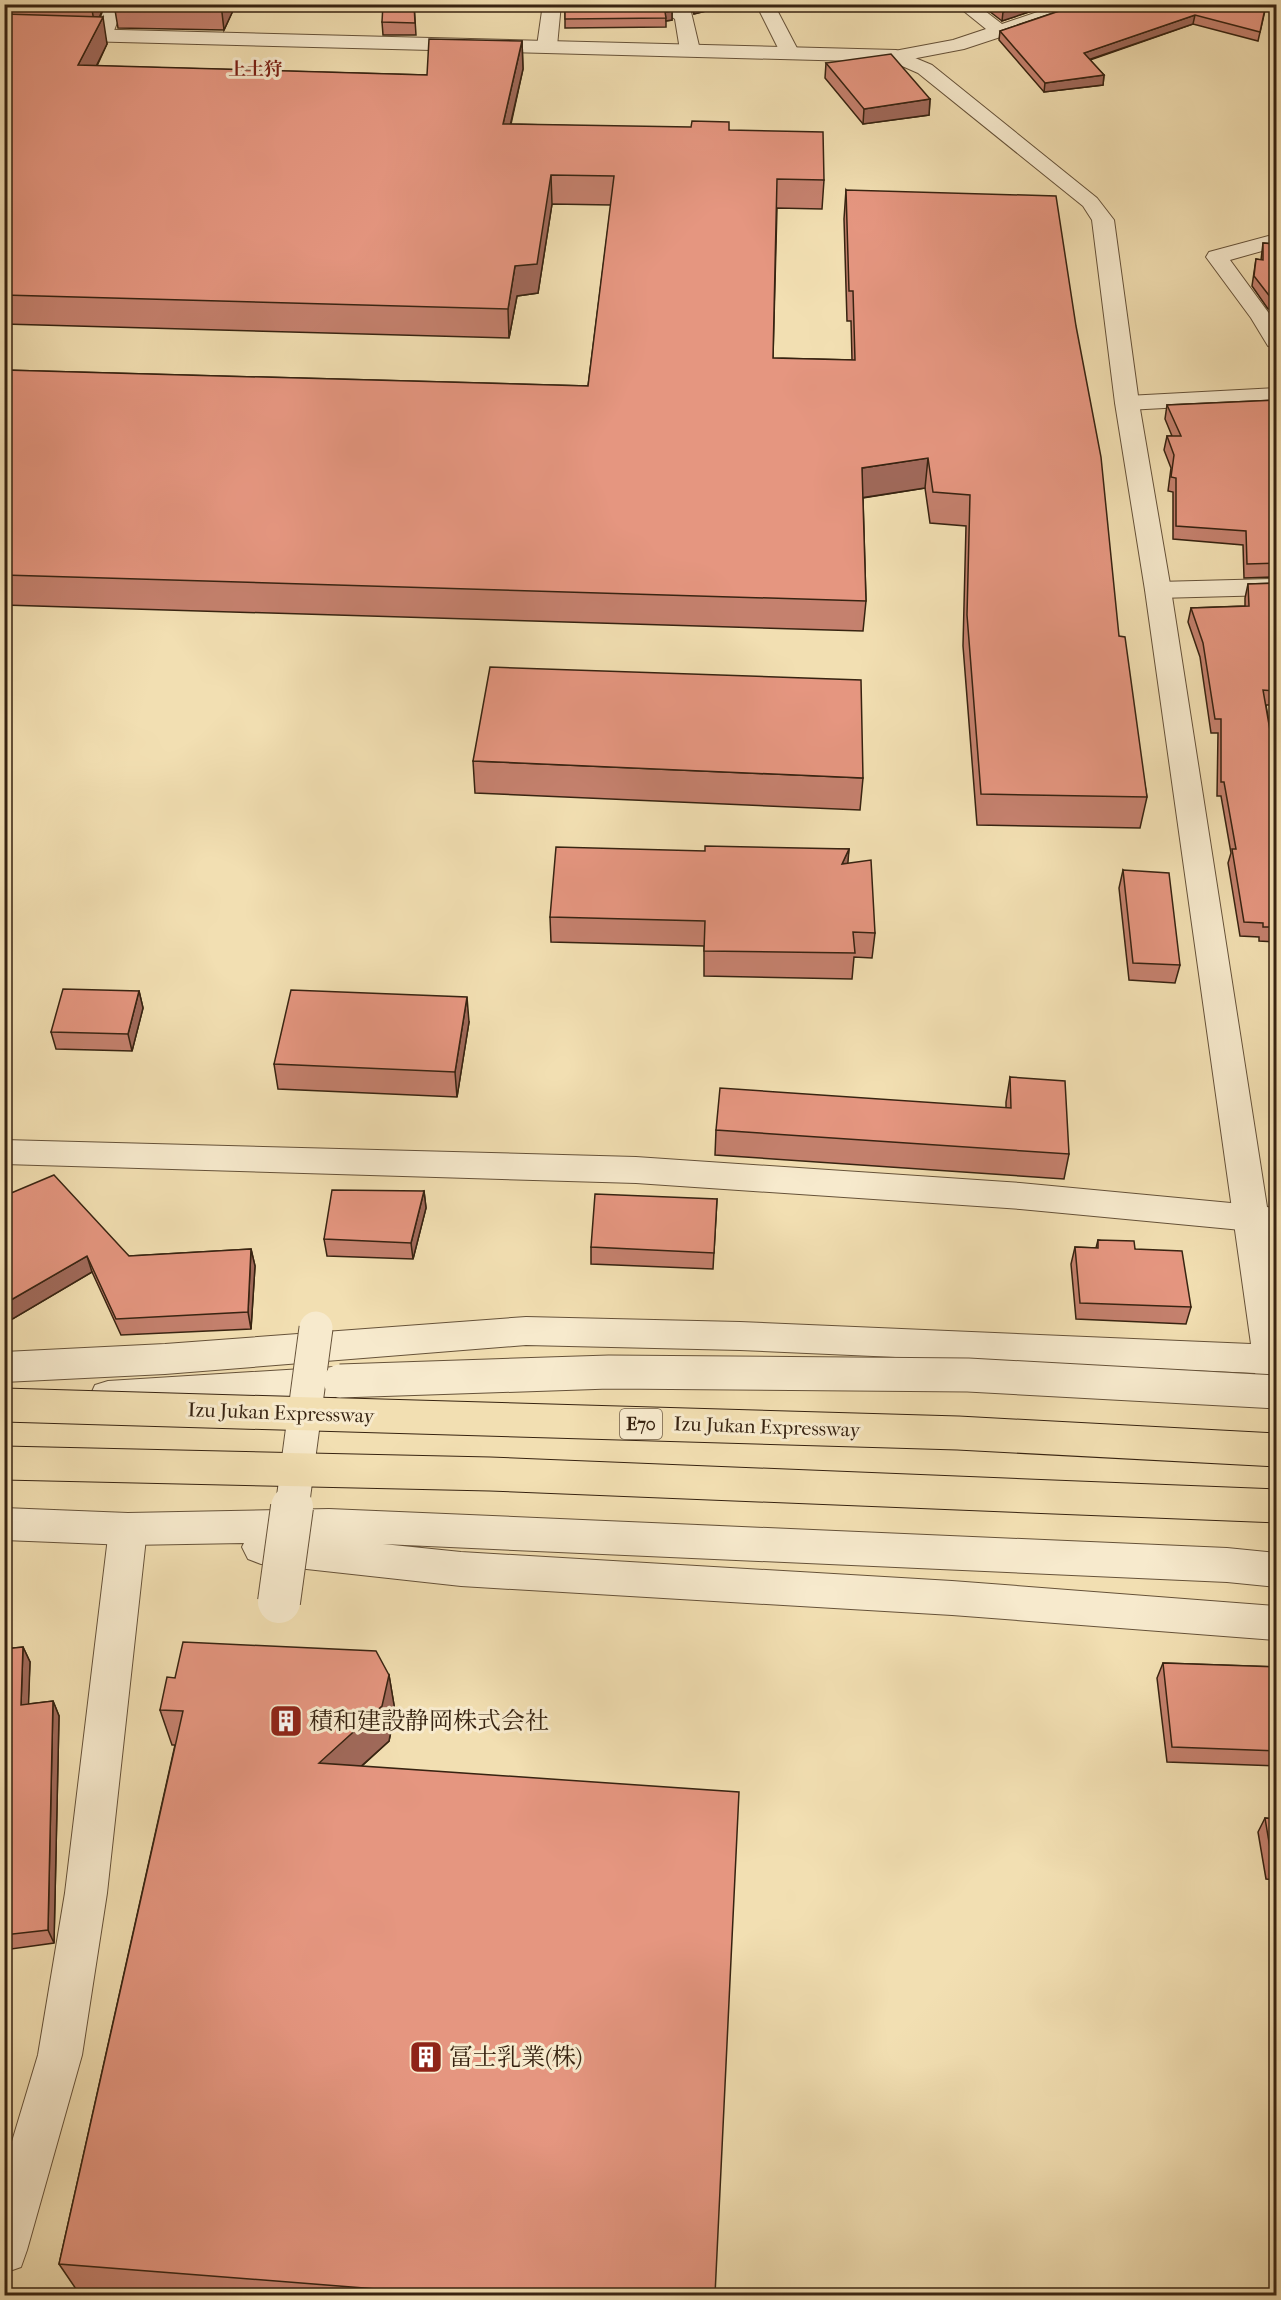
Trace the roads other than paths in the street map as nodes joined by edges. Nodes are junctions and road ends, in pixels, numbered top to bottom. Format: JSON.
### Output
{"nodes":[{"id":1,"x":116,"y":4,"type":"edge"},
{"id":2,"x":552,"y":4,"type":"edge"},
{"id":3,"x":662,"y":4,"type":"edge"},
{"id":4,"x":769,"y":4,"type":"edge"},
{"id":5,"x":964,"y":4,"type":"edge"},
{"id":6,"x":1081,"y":4,"type":"edge"},
{"id":7,"x":1000,"y":31,"type":"junction"},
{"id":8,"x":4,"y":33,"type":"edge"},
{"id":9,"x":104,"y":36,"type":"junction"},
{"id":10,"x":548,"y":46,"type":"junction"},
{"id":11,"x":690,"y":50,"type":"junction"},
{"id":12,"x":789,"y":52,"type":"junction"},
{"id":13,"x":896,"y":56,"type":"junction"},
{"id":14,"x":1276,"y":240,"type":"edge"},
{"id":15,"x":1269,"y":317,"type":"edge"},
{"id":16,"x":1276,"y":341,"type":"edge"},
{"id":17,"x":1276,"y":395,"type":"edge"},
{"id":18,"x":1127,"y":403,"type":"junction"},
{"id":19,"x":1276,"y":587,"type":"edge"},
{"id":20,"x":1158,"y":590,"type":"junction"},
{"id":21,"x":4,"y":1152,"type":"edge"},
{"id":22,"x":1264,"y":1220,"type":"edge"},
{"id":23,"x":316,"y":1328,"type":"dead end"},
{"id":24,"x":4,"y":1367,"type":"edge"},
{"id":25,"x":1274,"y":1382,"type":"edge"},
{"id":26,"x":4,"y":1404,"type":"edge"},
{"id":27,"x":1276,"y":1450,"type":"edge"},
{"id":28,"x":4,"y":1463,"type":"edge"},
{"id":29,"x":1276,"y":1506,"type":"edge"},
{"id":30,"x":4,"y":1524,"type":"edge"},
{"id":31,"x":128,"y":1529,"type":"junction"},
{"id":32,"x":1276,"y":1570,"type":"edge"},
{"id":33,"x":279,"y":1602,"type":"dead end"},
{"id":34,"x":1276,"y":1623,"type":"edge"},
{"id":35,"x":4,"y":2250,"type":"edge"}],
"edges":[{"from":1,"to":9,"type":"street"},
{"from":2,"to":10,"type":"street"},
{"from":3,"to":11,"type":"street"},
{"from":4,"to":12,"type":"street"},
{"from":5,"to":7,"type":"street"},
{"from":6,"to":7,"type":"street"},
{"from":7,"to":13,"type":"street"},
{"from":8,"to":9,"type":"street"},
{"from":9,"to":10,"type":"street"},
{"from":10,"to":11,"type":"street"},
{"from":11,"to":12,"type":"street"},
{"from":12,"to":13,"type":"street"},
{"from":13,"to":18,"type":"street"},
{"from":14,"to":15,"type":"street"},
{"from":15,"to":16,"type":"street"},
{"from":17,"to":18,"type":"street"},
{"from":18,"to":20,"type":"street"},
{"from":19,"to":20,"type":"street"},
{"from":20,"to":22,"type":"street"},
{"from":21,"to":22,"type":"street"},
{"from":22,"to":25,"type":"street"},
{"from":23,"to":33,"type":"street","bridge":true},
{"from":24,"to":25,"type":"street"},
{"from":25,"to":26,"type":"street","bridge":true},
{"from":26,"to":27,"type":"highway","name":"Izu Jukan Expressway","number":"E70","bridge":true},
{"from":28,"to":29,"type":"highway","bridge":true},
{"from":30,"to":31,"type":"street"},
{"from":31,"to":32,"type":"street"},
{"from":31,"to":34,"type":"street"},
{"from":31,"to":35,"type":"street"}]}
